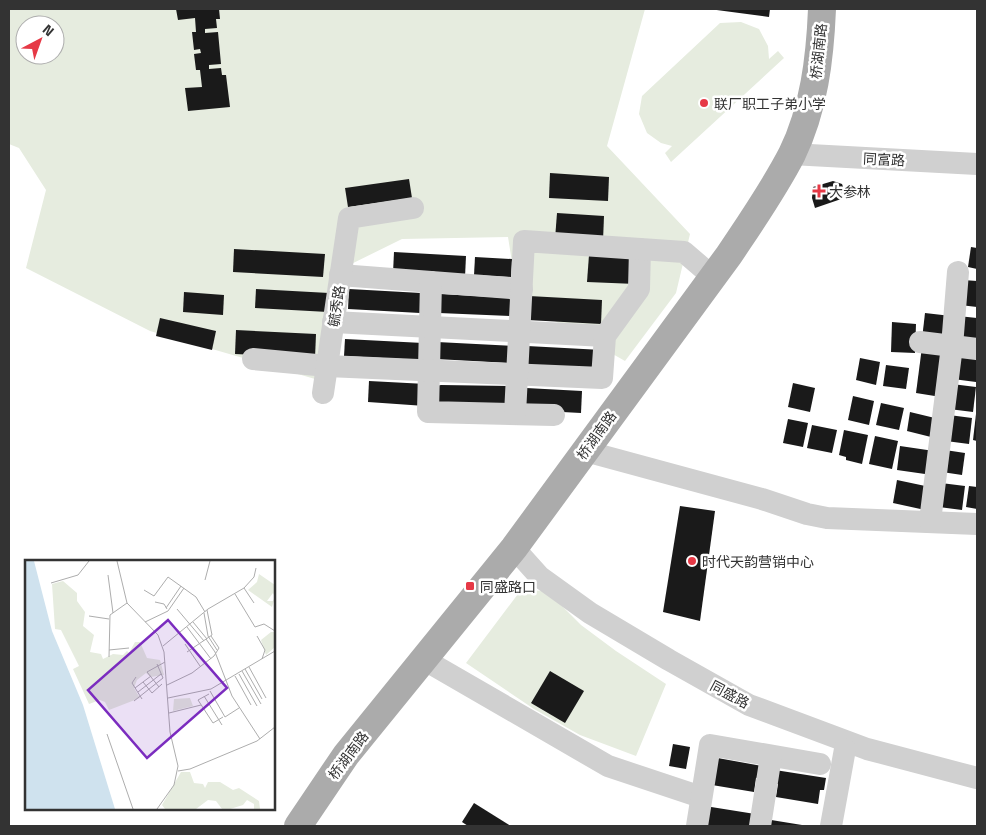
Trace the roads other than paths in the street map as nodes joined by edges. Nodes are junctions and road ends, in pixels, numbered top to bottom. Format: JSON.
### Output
{"nodes":[{"id":1,"x":822,"y":9,"type":"edge"},
{"id":2,"x":791,"y":154,"type":"junction"},
{"id":3,"x":977,"y":164,"type":"edge"},
{"id":4,"x":413,"y":208,"type":"dead end"},
{"id":5,"x":640,"y":249,"type":"junction"},
{"id":6,"x":958,"y":272,"type":"dead end"},
{"id":7,"x":340,"y":275,"type":"junction"},
{"id":8,"x":713,"y":277,"type":"junction"},
{"id":9,"x":431,"y":282,"type":"junction"},
{"id":10,"x":522,"y":288,"type":"junction"},
{"id":11,"x":333,"y":322,"type":"junction"},
{"id":12,"x":430,"y":327,"type":"junction"},
{"id":13,"x":520,"y":331,"type":"junction"},
{"id":14,"x":605,"y":336,"type":"junction"},
{"id":15,"x":920,"y":342,"type":"dead end"},
{"id":16,"x":952,"y":346,"type":"junction"},
{"id":17,"x":977,"y":349,"type":"edge"},
{"id":18,"x":253,"y":359,"type":"dead end"},
{"id":19,"x":327,"y":366,"type":"junction"},
{"id":20,"x":429,"y":370,"type":"junction"},
{"id":21,"x":518,"y":374,"type":"junction"},
{"id":22,"x":323,"y":393,"type":"dead end"},
{"id":23,"x":515,"y":414,"type":"junction"},
{"id":24,"x":554,"y":415,"type":"dead end"},
{"id":25,"x":585,"y":451,"type":"junction"},
{"id":26,"x":930,"y":521,"type":"junction"},
{"id":27,"x":977,"y":524,"type":"edge"},
{"id":28,"x":514,"y":548,"type":"junction"},
{"id":29,"x":423,"y":659,"type":"junction"},
{"id":30,"x":845,"y":749,"type":"dead end"},
{"id":31,"x":771,"y":756,"type":"junction"},
{"id":32,"x":820,"y":764,"type":"dead end"},
{"id":33,"x":977,"y":778,"type":"edge"},
{"id":34,"x":701,"y":797,"type":"junction"},
{"id":35,"x":298,"y":826,"type":"edge"},
{"id":36,"x":697,"y":826,"type":"edge"},
{"id":37,"x":760,"y":826,"type":"edge"},
{"id":38,"x":831,"y":826,"type":"edge"}],
"edges":[{"from":1,"to":2,"type":"main road","name":"桥湖南路"},
{"from":2,"to":3,"type":"street","name":"同富路"},
{"from":2,"to":8,"type":"main road","name":"桥湖南路"},
{"from":4,"to":7,"type":"street","name":"毓秀路"},
{"from":5,"to":8,"type":"street"},
{"from":5,"to":10,"type":"street"},
{"from":5,"to":14,"type":"street"},
{"from":6,"to":16,"type":"street"},
{"from":7,"to":9,"type":"street"},
{"from":7,"to":11,"type":"street","name":"毓秀路"},
{"from":8,"to":25,"type":"main road","name":"桥湖南路"},
{"from":9,"to":10,"type":"street"},
{"from":9,"to":12,"type":"street"},
{"from":10,"to":13,"type":"street"},
{"from":11,"to":12,"type":"street"},
{"from":11,"to":19,"type":"street","name":"毓秀路"},
{"from":12,"to":13,"type":"street"},
{"from":12,"to":20,"type":"street"},
{"from":13,"to":14,"type":"street"},
{"from":13,"to":21,"type":"street"},
{"from":14,"to":21,"type":"street"},
{"from":15,"to":16,"type":"street"},
{"from":16,"to":17,"type":"street"},
{"from":16,"to":26,"type":"street"},
{"from":18,"to":19,"type":"street"},
{"from":19,"to":20,"type":"street"},
{"from":19,"to":22,"type":"street","name":"毓秀路"},
{"from":20,"to":21,"type":"street"},
{"from":20,"to":23,"type":"street"},
{"from":21,"to":23,"type":"street"},
{"from":23,"to":24,"type":"street"},
{"from":25,"to":26,"type":"street"},
{"from":25,"to":28,"type":"main road","name":"桥湖南路"},
{"from":26,"to":27,"type":"street"},
{"from":28,"to":29,"type":"main road","name":"桥湖南路"},
{"from":28,"to":33,"type":"street","name":"同盛路"},
{"from":29,"to":34,"type":"street"},
{"from":29,"to":35,"type":"main road","name":"桥湖南路"},
{"from":30,"to":38,"type":"street"},
{"from":31,"to":32,"type":"street"},
{"from":31,"to":34,"type":"street"},
{"from":31,"to":37,"type":"street"},
{"from":34,"to":36,"type":"street"}]}
